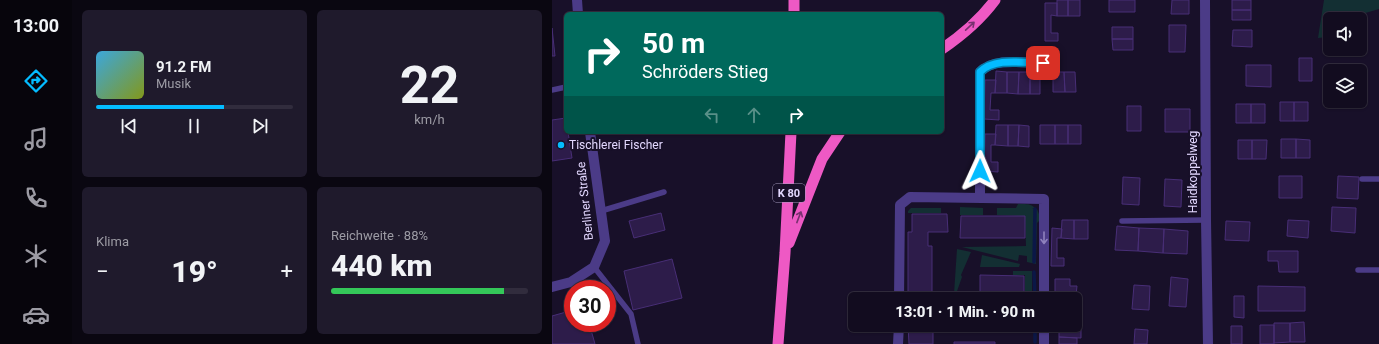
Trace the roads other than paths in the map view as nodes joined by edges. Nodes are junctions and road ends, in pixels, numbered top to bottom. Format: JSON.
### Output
{"nodes":[{"id":1,"x":577,"y":0,"type":"edge"},
{"id":2,"x":794,"y":0,"type":"edge"},
{"id":3,"x":995,"y":0,"type":"edge"},
{"id":4,"x":1205,"y":0,"type":"edge"},
{"id":5,"x":578,"y":12,"type":"edge"},
{"id":6,"x":794,"y":12,"type":"edge"},
{"id":7,"x":944,"y":47,"type":"edge"},
{"id":8,"x":1043,"y":63,"type":"dead end"},
{"id":9,"x":564,"y":87,"type":"edge"},
{"id":10,"x":552,"y":90,"type":"edge"},
{"id":11,"x":590,"y":134,"type":"edge"},
{"id":12,"x":791,"y":134,"type":"edge"},
{"id":13,"x":839,"y":134,"type":"edge"},
{"id":14,"x":1379,"y":179,"type":"edge"},
{"id":15,"x":1362,"y":180,"type":"dead end"},
{"id":16,"x":664,"y":192,"type":"dead end"},
{"id":17,"x":980,"y":198,"type":"junction"},
{"id":18,"x":601,"y":211,"type":"junction"},
{"id":19,"x":1206,"y":220,"type":"junction"},
{"id":20,"x":1122,"y":221,"type":"dead end"},
{"id":21,"x":785,"y":253,"type":"junction"},
{"id":22,"x":594,"y":267,"type":"junction"},
{"id":23,"x":1358,"y":270,"type":"dead end"},
{"id":24,"x":1379,"y":270,"type":"edge"},
{"id":25,"x":552,"y":288,"type":"edge"},
{"id":26,"x":899,"y":292,"type":"edge"},
{"id":27,"x":1044,"y":292,"type":"edge"},
{"id":28,"x":899,"y":332,"type":"edge"},
{"id":29,"x":1044,"y":332,"type":"edge"},
{"id":30,"x":638,"y":344,"type":"edge"},
{"id":31,"x":778,"y":344,"type":"edge"},
{"id":32,"x":898,"y":344,"type":"edge"},
{"id":33,"x":1044,"y":344,"type":"edge"},
{"id":34,"x":1208,"y":344,"type":"edge"}],
"edges":[{"from":1,"to":5,"type":"street"},
{"from":2,"to":6,"type":"highway"},
{"from":7,"to":3,"type":"highway","one_way":true},
{"from":4,"to":19,"type":"street","name":"Haidkoppelweg"},
{"from":8,"to":17,"type":"street"},
{"from":9,"to":10,"type":"lane"},
{"from":11,"to":18,"type":"street","name":"Berliner Straße"},
{"from":12,"to":21,"type":"highway","number":"K 80"},
{"from":21,"to":13,"type":"highway","one_way":true},
{"from":14,"to":15,"type":"lane"},
{"from":16,"to":18,"type":"lane"},
{"from":17,"to":26,"type":"street"},
{"from":17,"to":27,"type":"street","one_way":true},
{"from":18,"to":22,"type":"street","name":"Berliner Straße"},
{"from":19,"to":20,"type":"lane"},
{"from":19,"to":34,"type":"street","name":"Haidkoppelweg"},
{"from":21,"to":31,"type":"highway","number":"K 80"},
{"from":22,"to":25,"type":"street"},
{"from":22,"to":30,"type":"lane"},
{"from":23,"to":24,"type":"lane"},
{"from":28,"to":32,"type":"street"},
{"from":29,"to":33,"type":"street"}]}
